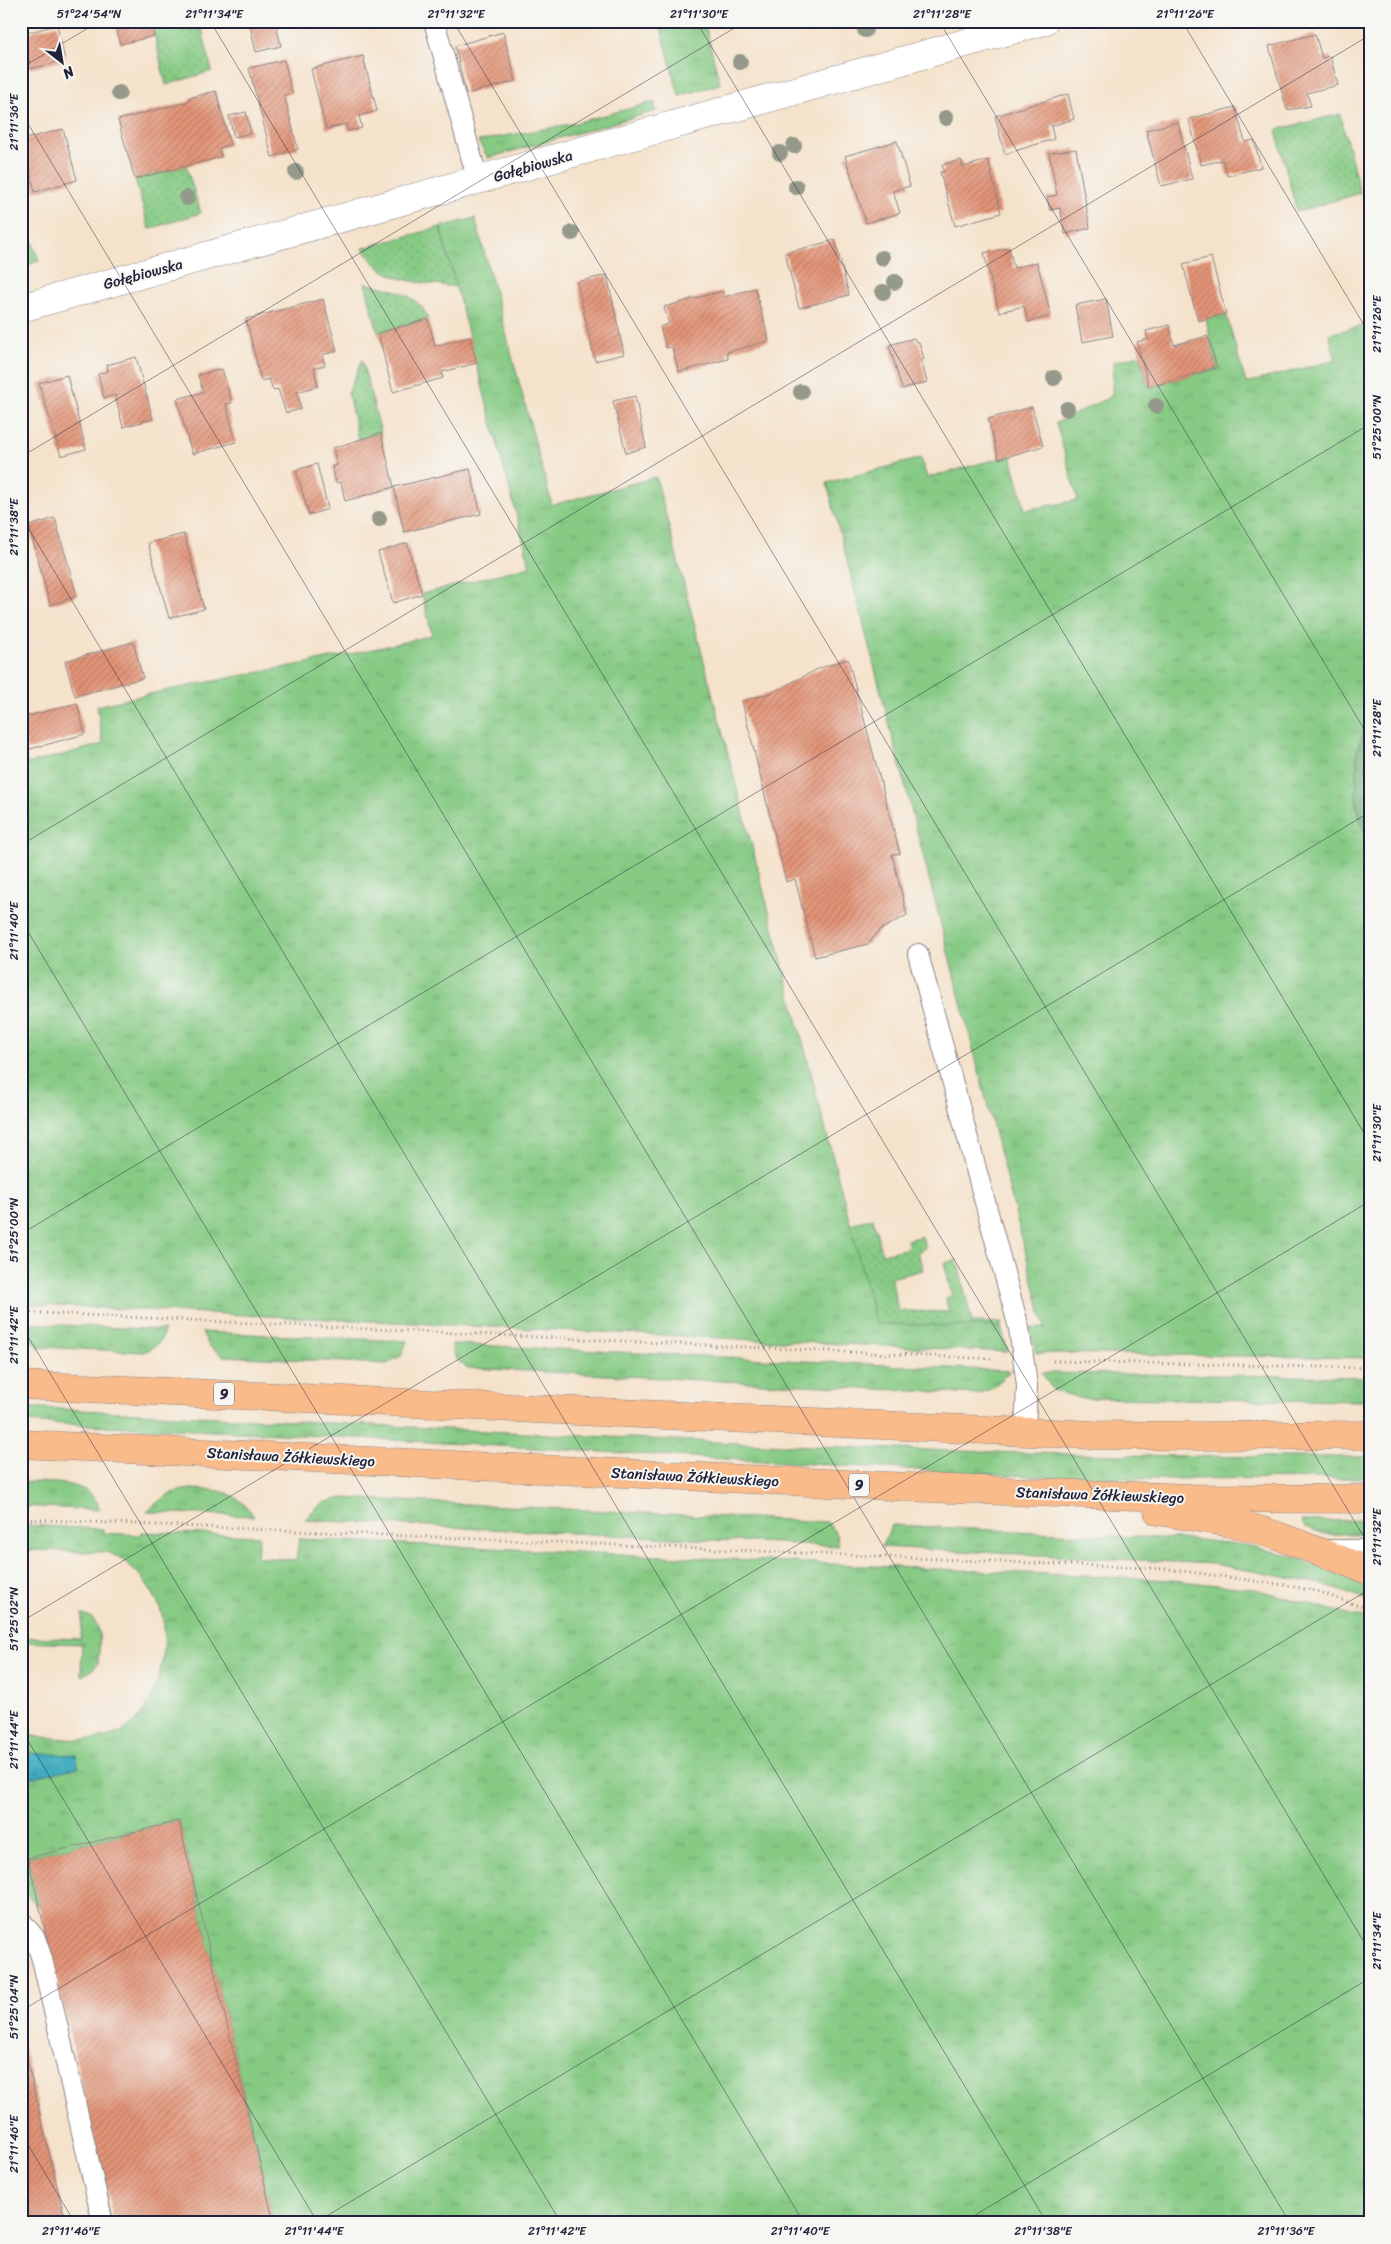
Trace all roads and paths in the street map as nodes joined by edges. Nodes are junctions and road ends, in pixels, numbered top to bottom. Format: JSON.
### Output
{"nodes":[{"id":1,"x":434,"y":21,"type":"edge"},
{"id":2,"x":1044,"y":21,"type":"edge"},
{"id":3,"x":478,"y":182,"type":"junction"},
{"id":4,"x":21,"y":308,"type":"edge"},
{"id":5,"x":918,"y":954,"type":"dead end"},
{"id":6,"x":21,"y":1312,"type":"edge"},
{"id":7,"x":1025,"y":1360,"type":"junction"},
{"id":8,"x":1370,"y":1368,"type":"edge"},
{"id":9,"x":21,"y":1385,"type":"edge"},
{"id":10,"x":1025,"y":1432,"type":"junction"},
{"id":11,"x":1370,"y":1435,"type":"edge"},
{"id":12,"x":21,"y":1444,"type":"edge"},
{"id":13,"x":1048,"y":1493,"type":"junction"},
{"id":14,"x":1370,"y":1499,"type":"edge"},
{"id":15,"x":21,"y":1518,"type":"edge"},
{"id":16,"x":1317,"y":1550,"type":"junction"},
{"id":17,"x":1370,"y":1550,"type":"edge"},
{"id":18,"x":1370,"y":1571,"type":"edge"},
{"id":19,"x":1370,"y":1610,"type":"edge"},
{"id":20,"x":21,"y":1920,"type":"edge"},
{"id":21,"x":103,"y":2223,"type":"edge"}],
"edges":[{"from":1,"to":3,"type":"lane"},
{"from":2,"to":3,"type":"street","name":"Gołębiowska"},
{"from":3,"to":4,"type":"street","name":"Gołębiowska"},
{"from":5,"to":7,"type":"lane"},
{"from":6,"to":7,"type":"path"},
{"from":7,"to":8,"type":"path"},
{"from":7,"to":10,"type":"lane"},
{"from":9,"to":10,"type":"main road","number":"9"},
{"from":10,"to":11,"type":"main road","number":"9"},
{"from":12,"to":13,"type":"main road","name":"Stanisława Żółkiewskiego","number":"9"},
{"from":13,"to":14,"type":"main road","name":"Stanisława Żółkiewskiego","number":"9"},
{"from":13,"to":16,"type":"main road"},
{"from":15,"to":19,"type":"path"},
{"from":16,"to":17,"type":"lane"},
{"from":16,"to":18,"type":"main road"},
{"from":20,"to":21,"type":"lane"}]}
